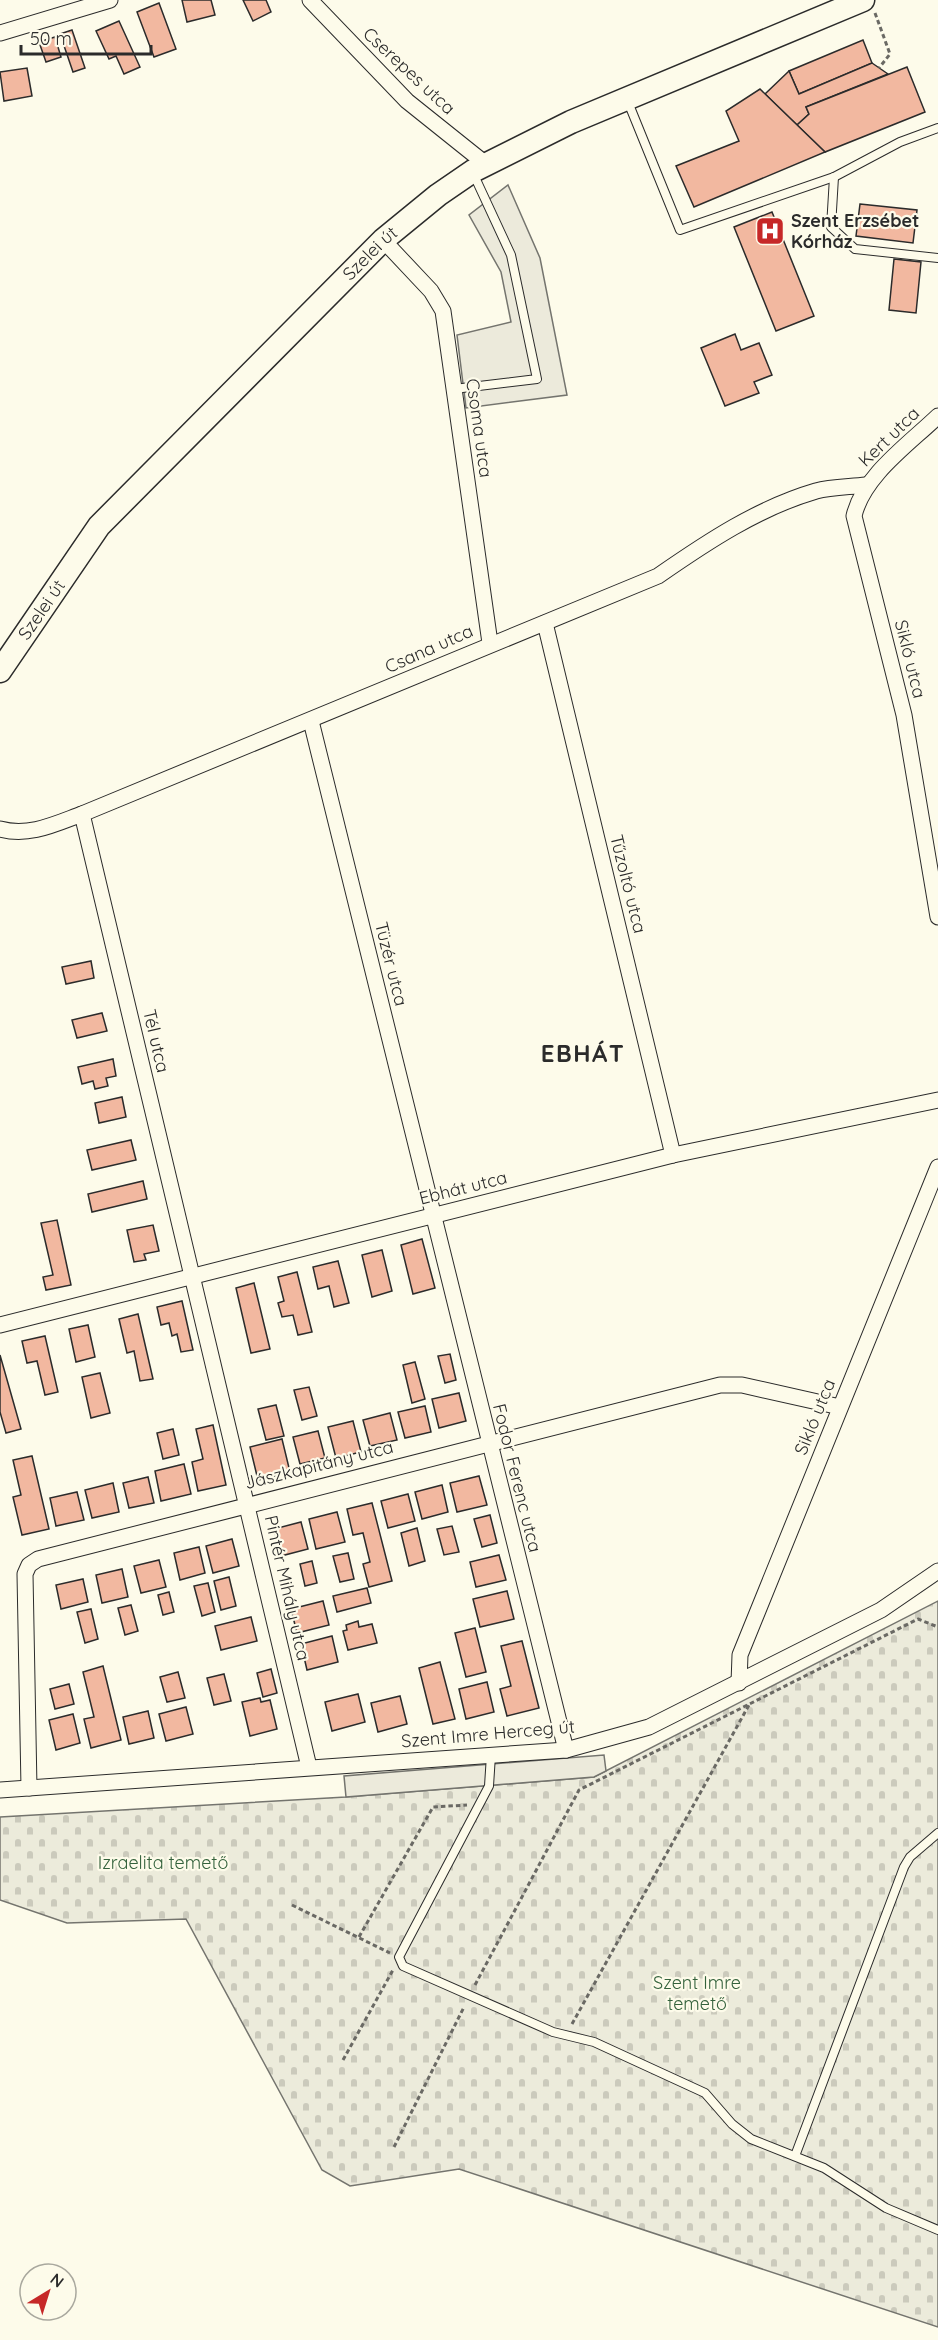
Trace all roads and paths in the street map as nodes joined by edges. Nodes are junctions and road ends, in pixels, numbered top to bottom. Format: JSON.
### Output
{"nodes":[{"id":1,"x":110,"y":0,"type":"edge"},
{"id":2,"x":310,"y":0,"type":"edge"},
{"id":3,"x":869,"y":5,"type":"edge"},
{"id":4,"x":0,"y":33,"type":"edge"},
{"id":5,"x":879,"y":68,"type":"dead end"},
{"id":6,"x":627,"y":98,"type":"junction"},
{"id":7,"x":938,"y":128,"type":"edge"},
{"id":8,"x":479,"y":168,"type":"junction"},
{"id":9,"x":834,"y":177,"type":"junction"},
{"id":10,"x":383,"y":240,"type":"junction"},
{"id":11,"x":938,"y":258,"type":"edge"},
{"id":12,"x":454,"y":390,"type":"junction"},
{"id":13,"x":938,"y":416,"type":"edge"},
{"id":14,"x":866,"y":486,"type":"junction"},
{"id":15,"x":545,"y":623,"type":"junction"},
{"id":16,"x":490,"y":643,"type":"junction"},
{"id":17,"x":0,"y":671,"type":"edge"},
{"id":18,"x":311,"y":721,"type":"junction"},
{"id":19,"x":82,"y":814,"type":"junction"},
{"id":20,"x":0,"y":829,"type":"edge"},
{"id":21,"x":938,"y":917,"type":"edge"},
{"id":22,"x":938,"y":1100,"type":"edge"},
{"id":23,"x":673,"y":1155,"type":"junction"},
{"id":24,"x":938,"y":1167,"type":"edge"},
{"id":25,"x":432,"y":1216,"type":"junction"},
{"id":26,"x":192,"y":1277,"type":"junction"},
{"id":27,"x":0,"y":1325,"type":"edge"},
{"id":28,"x":840,"y":1407,"type":"junction"},
{"id":29,"x":488,"y":1442,"type":"junction"},
{"id":30,"x":246,"y":1504,"type":"junction"},
{"id":31,"x":938,"y":1571,"type":"edge"},
{"id":32,"x":938,"y":1627,"type":"edge"},
{"id":33,"x":740,"y":1683,"type":"junction"},
{"id":34,"x":750,"y":1704,"type":"junction"},
{"id":35,"x":566,"y":1750,"type":"junction"},
{"id":36,"x":491,"y":1755,"type":"junction"},
{"id":37,"x":309,"y":1767,"type":"junction"},
{"id":38,"x":29,"y":1788,"type":"junction"},
{"id":39,"x":0,"y":1790,"type":"edge"},
{"id":40,"x":479,"y":1804,"type":"junction"},
{"id":41,"x":938,"y":1833,"type":"edge"},
{"id":42,"x":292,"y":1905,"type":"dead end"},
{"id":43,"x":359,"y":1937,"type":"junction"},
{"id":44,"x":399,"y":1958,"type":"junction"},
{"id":45,"x":469,"y":1995,"type":"junction"},
{"id":46,"x":566,"y":2035,"type":"junction"},
{"id":47,"x":343,"y":2060,"type":"dead end"},
{"id":48,"x":394,"y":2147,"type":"dead end"},
{"id":49,"x":795,"y":2156,"type":"junction"},
{"id":50,"x":938,"y":2229,"type":"edge"}],
"edges":[{"from":1,"to":4,"type":"street"},
{"from":2,"to":8,"type":"street","name":"Cserepes utca"},
{"from":3,"to":5,"type":"path"},
{"from":3,"to":6,"type":"main road","name":"Szelei út"},
{"from":6,"to":8,"type":"main road","name":"Szelei út"},
{"from":6,"to":9,"type":"lane"},
{"from":7,"to":9,"type":"lane"},
{"from":8,"to":10,"type":"main road","name":"Szelei út"},
{"from":8,"to":12,"type":"lane"},
{"from":9,"to":11,"type":"lane"},
{"from":10,"to":12,"type":"street","name":"Csoma utca"},
{"from":10,"to":17,"type":"main road","name":"Szelei út"},
{"from":12,"to":16,"type":"street","name":"Csoma utca"},
{"from":13,"to":14,"type":"street","name":"Kert utca"},
{"from":14,"to":15,"type":"street","name":"Csana utca"},
{"from":14,"to":21,"type":"street","name":"Sikló utca"},
{"from":15,"to":16,"type":"street","name":"Csana utca"},
{"from":15,"to":23,"type":"street","name":"Tűzoltó utca"},
{"from":16,"to":18,"type":"street","name":"Csana utca"},
{"from":18,"to":19,"type":"street","name":"Csana utca"},
{"from":18,"to":25,"type":"street","name":"Tüzér utca"},
{"from":19,"to":20,"type":"street","name":"Csana utca"},
{"from":19,"to":26,"type":"street","name":"Tél utca"},
{"from":22,"to":23,"type":"street","name":"Ebhát utca"},
{"from":23,"to":25,"type":"street","name":"Ebhát utca"},
{"from":24,"to":28,"type":"street","name":"Sikló utca"},
{"from":25,"to":26,"type":"street","name":"Ebhát utca"},
{"from":25,"to":29,"type":"street","name":"Fodor Ferenc utca"},
{"from":26,"to":27,"type":"street","name":"Ebhát utca"},
{"from":26,"to":30,"type":"street","name":"Pintér Mihály utca"},
{"from":28,"to":29,"type":"street","name":"Jászkapitány utca"},
{"from":28,"to":33,"type":"street","name":"Sikló utca"},
{"from":29,"to":30,"type":"street","name":"Jászkapitány utca"},
{"from":29,"to":35,"type":"street","name":"Fodor Ferenc utca"},
{"from":30,"to":37,"type":"street","name":"Pintér Mihály utca"},
{"from":30,"to":38,"type":"street","name":"Jászkapitány utca"},
{"from":31,"to":33,"type":"street","name":"Szent Imre Herceg út"},
{"from":32,"to":34,"type":"path"},
{"from":33,"to":35,"type":"street","name":"Szent Imre Herceg út"},
{"from":34,"to":45,"type":"path"},
{"from":34,"to":46,"type":"path"},
{"from":35,"to":36,"type":"street","name":"Szent Imre Herceg út"},
{"from":36,"to":37,"type":"street","name":"Szent Imre Herceg út"},
{"from":36,"to":40,"type":"lane"},
{"from":37,"to":38,"type":"street","name":"Szent Imre Herceg út"},
{"from":38,"to":39,"type":"street","name":"Szent Imre Herceg út"},
{"from":40,"to":43,"type":"path"},
{"from":40,"to":44,"type":"lane"},
{"from":41,"to":49,"type":"lane"},
{"from":42,"to":43,"type":"path"},
{"from":43,"to":44,"type":"path"},
{"from":44,"to":45,"type":"lane"},
{"from":44,"to":47,"type":"path"},
{"from":45,"to":46,"type":"lane"},
{"from":45,"to":48,"type":"path"},
{"from":46,"to":49,"type":"lane"},
{"from":49,"to":50,"type":"lane"}]}
